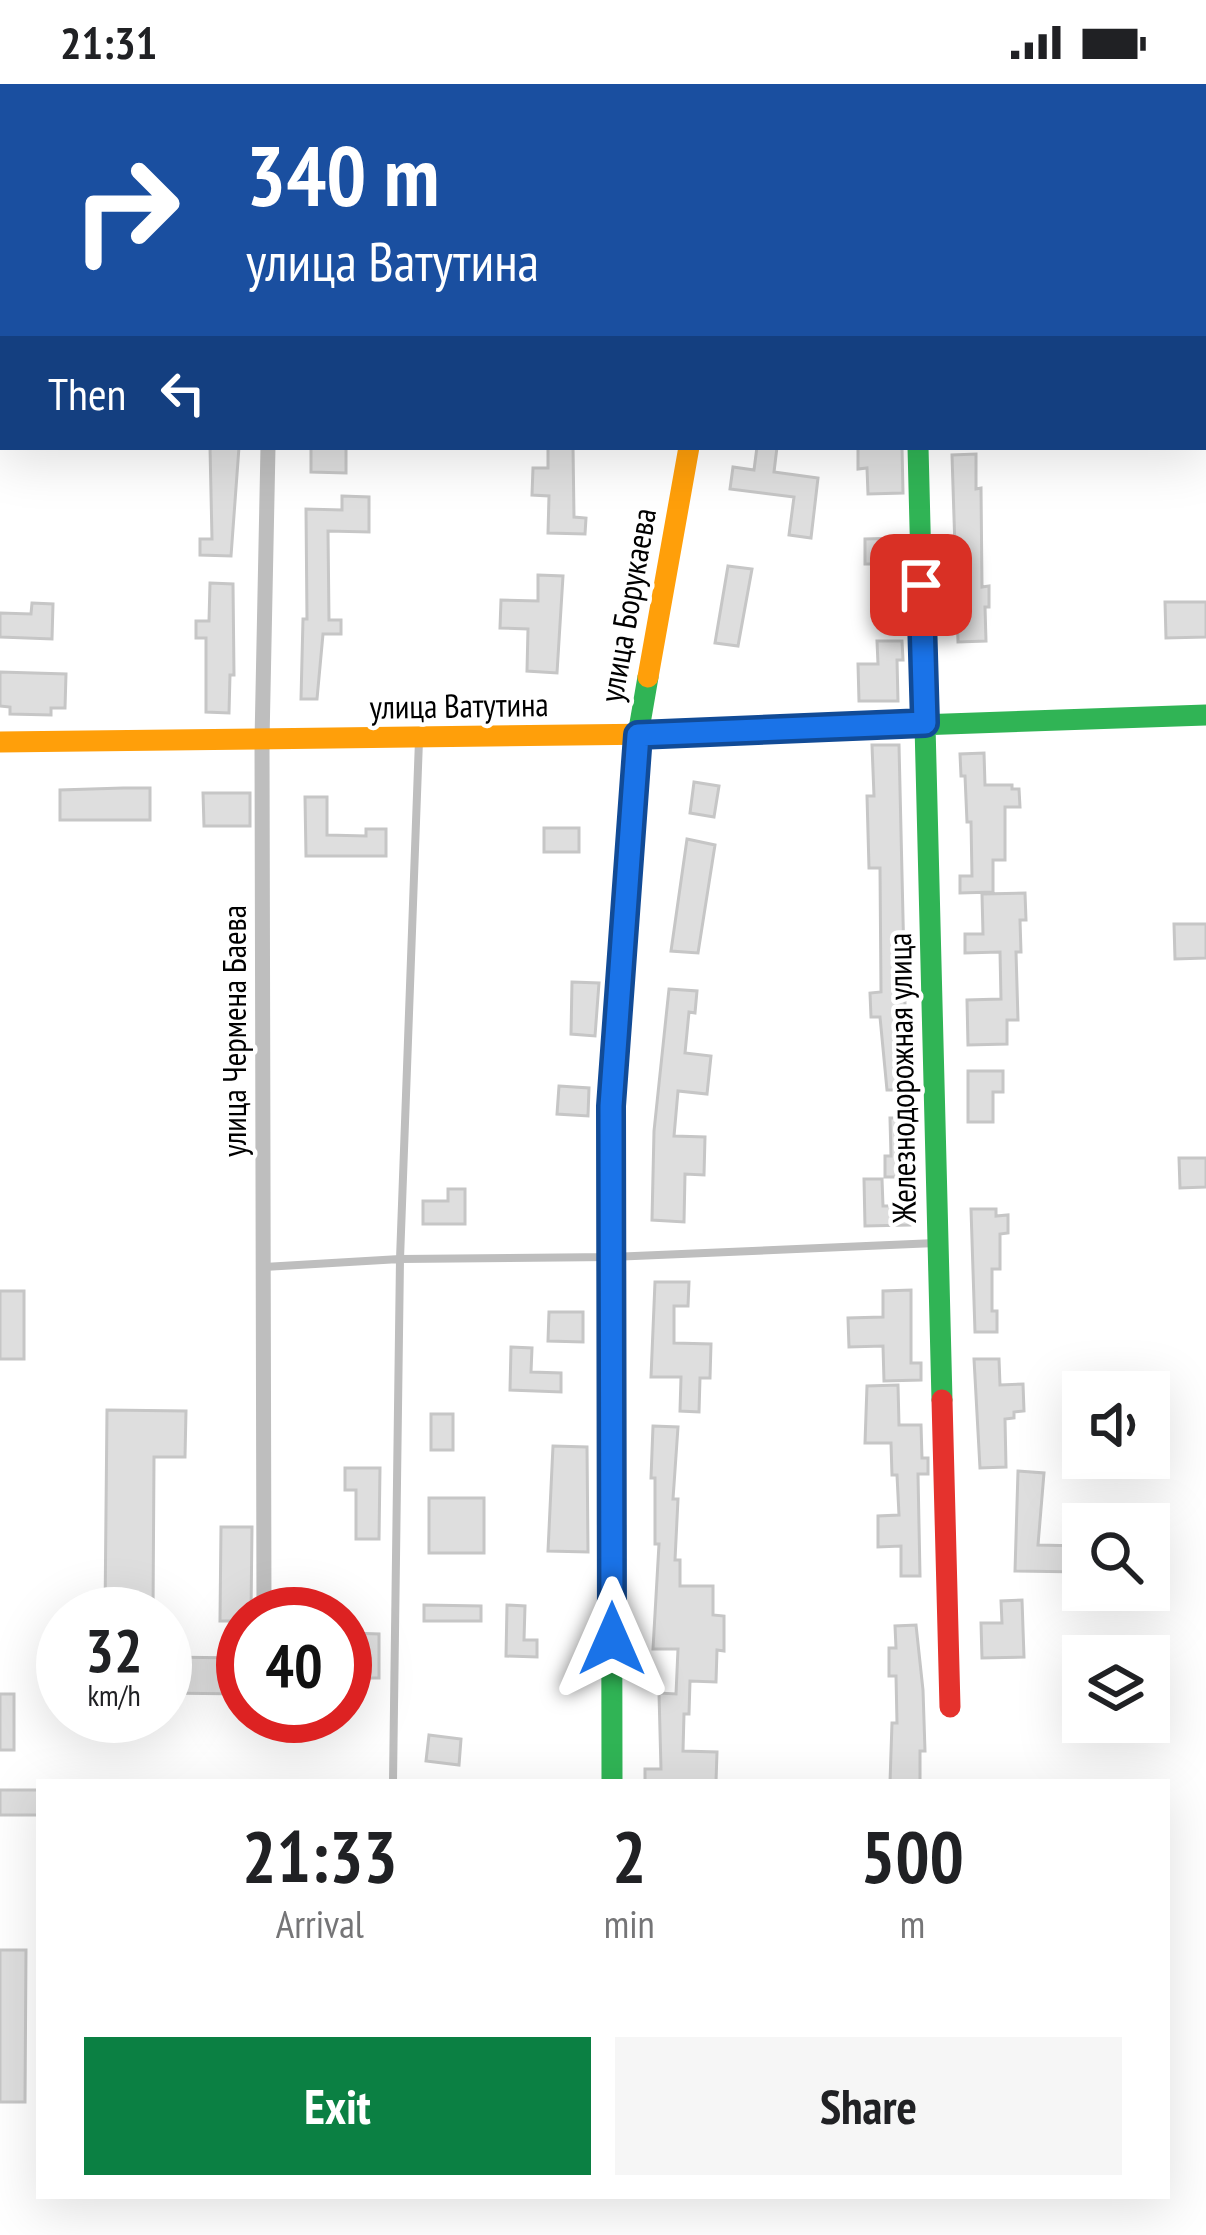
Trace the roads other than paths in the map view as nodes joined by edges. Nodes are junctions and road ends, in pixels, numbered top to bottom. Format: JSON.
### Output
{"nodes":[{"id":1,"x":268,"y":450,"type":"edge"},
{"id":2,"x":687,"y":450,"type":"edge"},
{"id":3,"x":918,"y":450,"type":"edge"},
{"id":4,"x":1206,"y":715,"type":"edge"},
{"id":5,"x":925,"y":723,"type":"junction"},
{"id":6,"x":638,"y":735,"type":"junction"},
{"id":7,"x":419,"y":739,"type":"junction"},
{"id":8,"x":262,"y":741,"type":"junction"},
{"id":9,"x":0,"y":742,"type":"edge"},
{"id":10,"x":938,"y":1243,"type":"junction"},
{"id":11,"x":400,"y":1258,"type":"junction"},
{"id":12,"x":611,"y":1258,"type":"junction"},
{"id":13,"x":263,"y":1267,"type":"junction"},
{"id":14,"x":264,"y":1587,"type":"edge"},
{"id":15,"x":950,"y":1707,"type":"dead end"},
{"id":16,"x":392,"y":1779,"type":"edge"},
{"id":17,"x":613,"y":1779,"type":"edge"}],
"edges":[{"from":1,"to":8,"type":"street","name":"улица Чермена Баева"},
{"from":2,"to":6,"type":"street","name":"улица Борукаева"},
{"from":3,"to":5,"type":"street","name":"Железнодорожная улица"},
{"from":4,"to":5,"type":"street","name":"улица Ватутина"},
{"from":5,"to":6,"type":"street","name":"улица Ватутина"},
{"from":5,"to":10,"type":"street","name":"Железнодорожная улица"},
{"from":6,"to":7,"type":"street","name":"улица Ватутина"},
{"from":6,"to":12,"type":"street","name":"улица Борукаева"},
{"from":7,"to":8,"type":"street","name":"улица Ватутина"},
{"from":7,"to":11,"type":"lane"},
{"from":8,"to":9,"type":"street","name":"улица Ватутина"},
{"from":8,"to":13,"type":"street","name":"улица Чермена Баева"},
{"from":10,"to":12,"type":"lane"},
{"from":10,"to":15,"type":"street","name":"Железнодорожная улица"},
{"from":11,"to":12,"type":"lane"},
{"from":11,"to":13,"type":"lane"},
{"from":11,"to":16,"type":"lane"},
{"from":12,"to":17,"type":"street","name":"улица Борукаева"},
{"from":13,"to":14,"type":"street","name":"улица Чермена Баева"}]}
